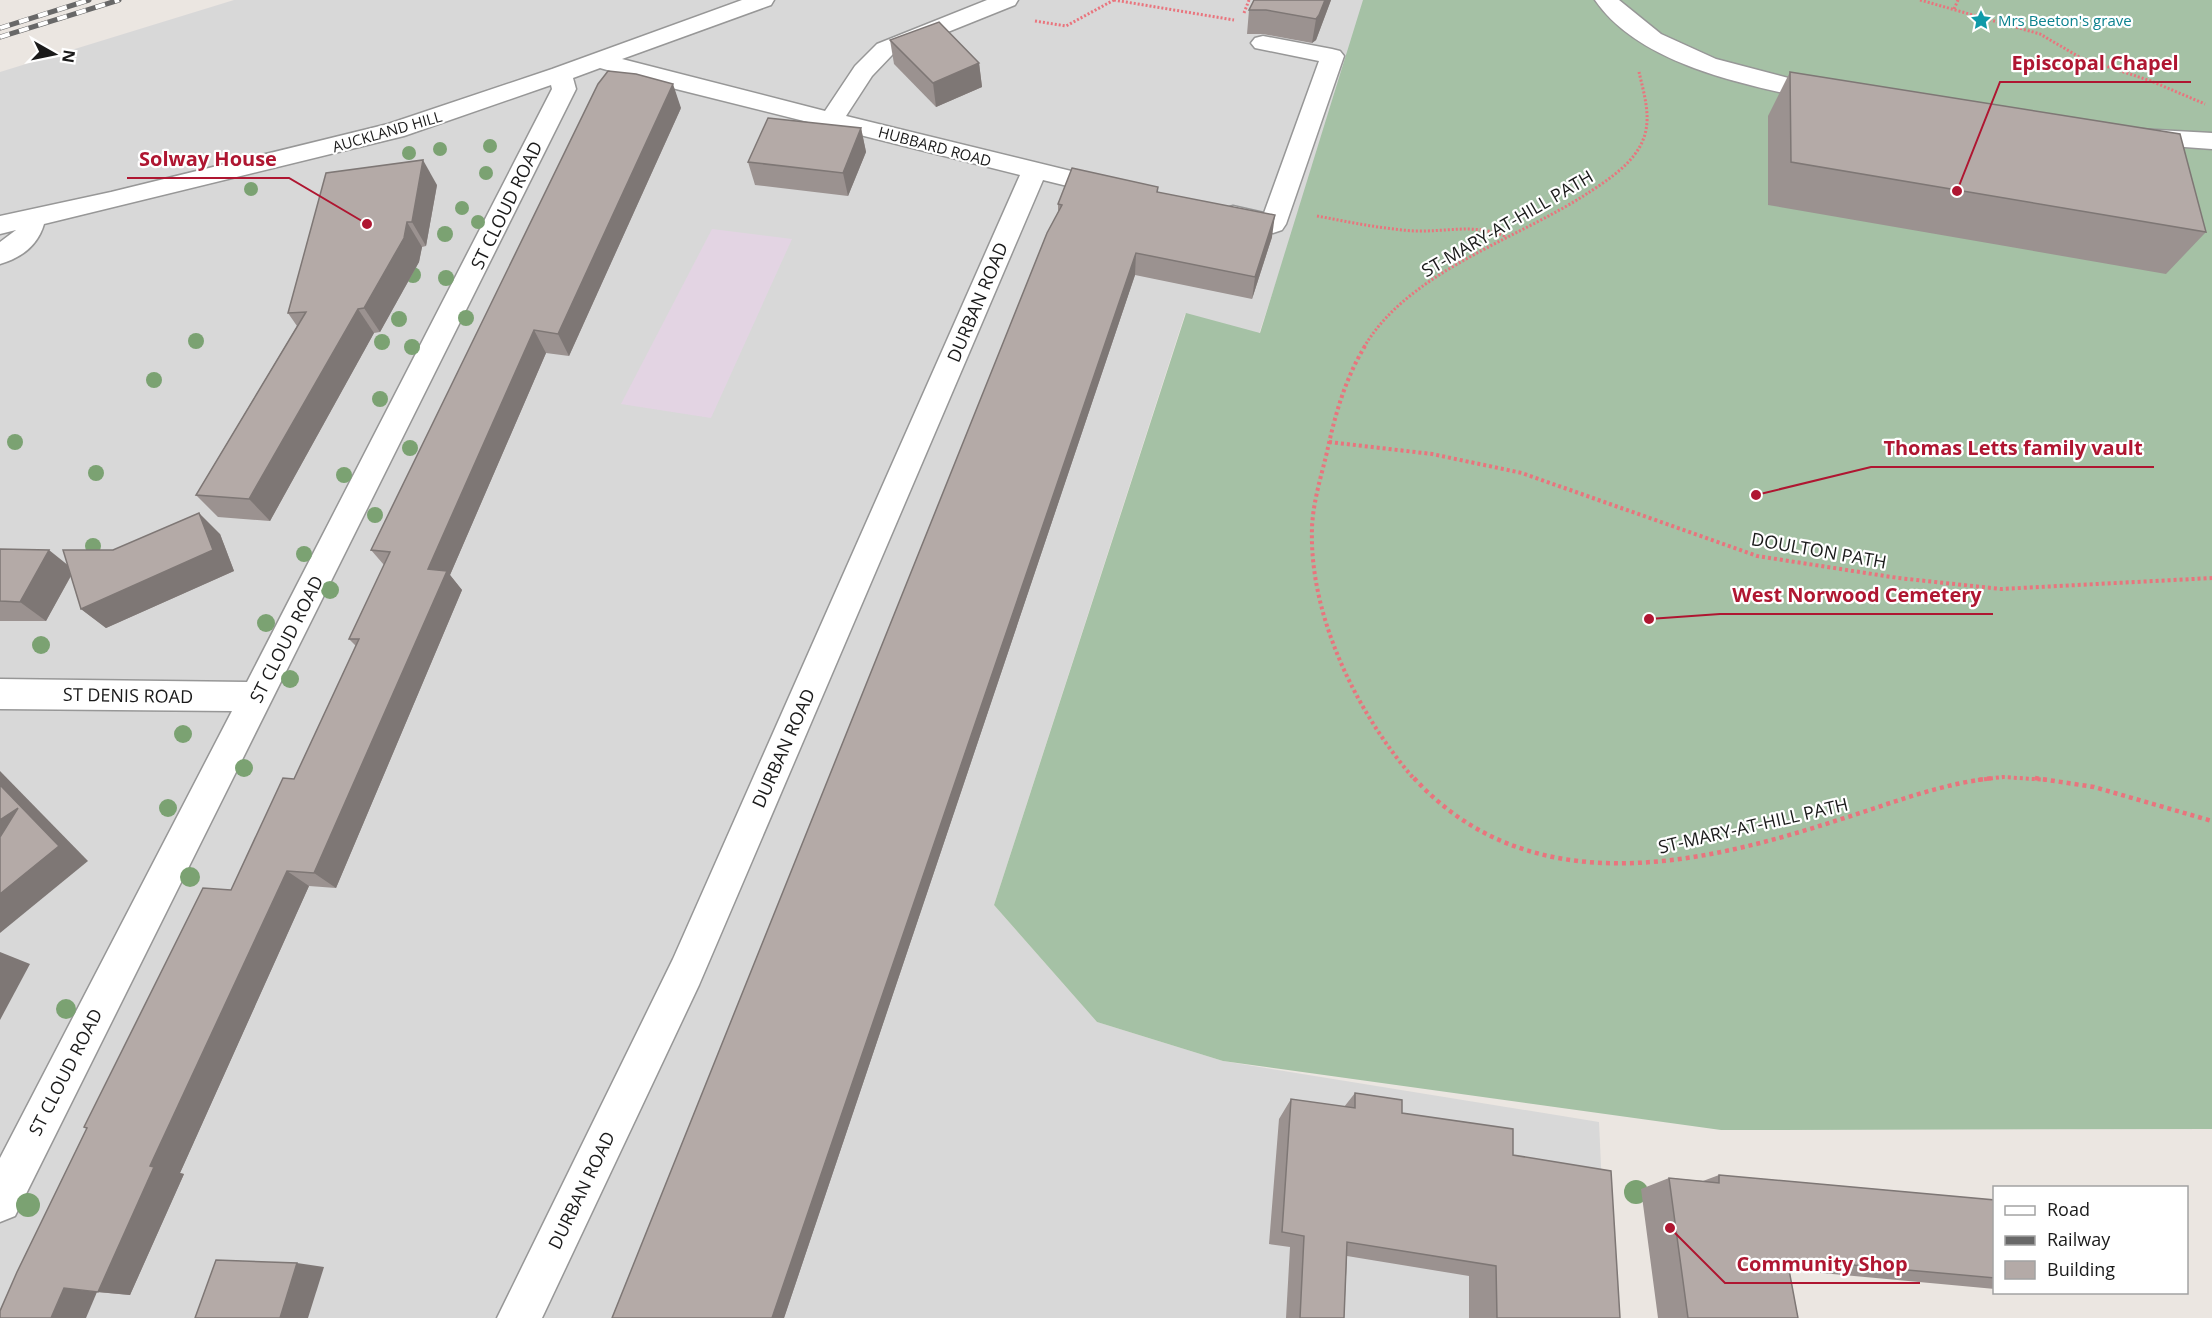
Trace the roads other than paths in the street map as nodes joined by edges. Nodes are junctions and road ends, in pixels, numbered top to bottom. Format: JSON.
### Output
{"nodes":[{"id":1,"x":763,"y":0,"type":"edge"},
{"id":2,"x":1007,"y":0,"type":"edge"},
{"id":3,"x":1606,"y":0,"type":"edge"},
{"id":4,"x":1263,"y":42,"type":"dead end"},
{"id":5,"x":599,"y":60,"type":"junction"},
{"id":6,"x":560,"y":74,"type":"junction"},
{"id":7,"x":1853,"y":101,"type":"edge"},
{"id":8,"x":832,"y":119,"type":"junction"},
{"id":9,"x":2110,"y":136,"type":"edge"},
{"id":10,"x":2212,"y":141,"type":"edge"},
{"id":11,"x":1034,"y":171,"type":"junction"},
{"id":12,"x":1136,"y":194,"type":"edge"},
{"id":13,"x":1205,"y":209,"type":"edge"},
{"id":14,"x":32,"y":219,"type":"junction"},
{"id":15,"x":0,"y":225,"type":"edge"},
{"id":16,"x":0,"y":255,"type":"edge"},
{"id":17,"x":0,"y":694,"type":"edge"},
{"id":18,"x":256,"y":697,"type":"junction"},
{"id":19,"x":0,"y":1201,"type":"edge"},
{"id":20,"x":519,"y":1318,"type":"edge"}],
"edges":[{"from":1,"to":5,"type":"street","name":"AUCKLAND HILL"},
{"from":2,"to":8,"type":"street"},
{"from":3,"to":7,"type":"street"},
{"from":4,"to":13,"type":"street"},
{"from":5,"to":6,"type":"street","name":"AUCKLAND HILL"},
{"from":5,"to":8,"type":"street","name":"HUBBARD ROAD"},
{"from":6,"to":14,"type":"street","name":"AUCKLAND HILL"},
{"from":6,"to":18,"type":"street","name":"ST CLOUD ROAD"},
{"from":8,"to":11,"type":"street","name":"HUBBARD ROAD"},
{"from":9,"to":10,"type":"street"},
{"from":11,"to":12,"type":"street","name":"HUBBARD ROAD"},
{"from":11,"to":20,"type":"street","name":"DURBAN ROAD"},
{"from":14,"to":15,"type":"street","name":"AUCKLAND HILL"},
{"from":14,"to":16,"type":"street"},
{"from":17,"to":18,"type":"street","name":"ST DENIS ROAD"},
{"from":18,"to":19,"type":"street","name":"ST CLOUD ROAD"}]}
